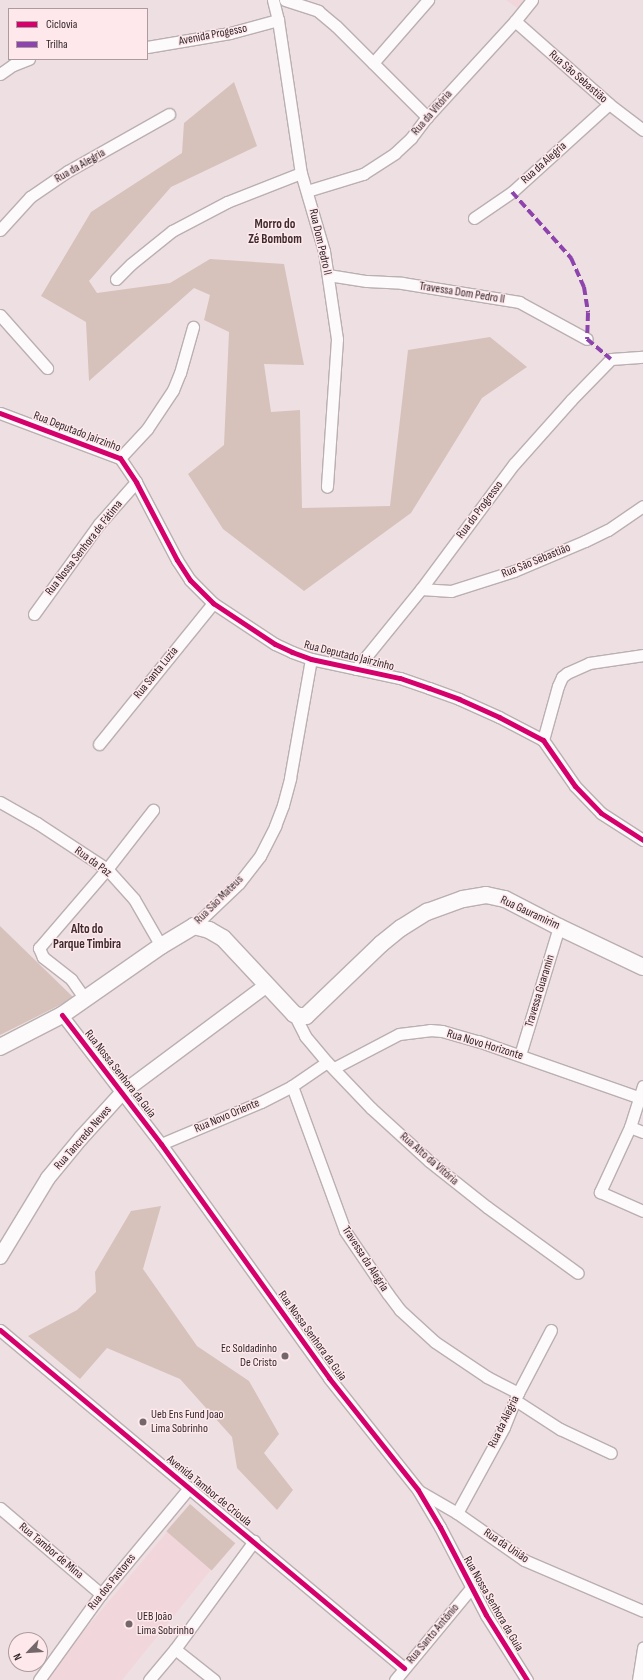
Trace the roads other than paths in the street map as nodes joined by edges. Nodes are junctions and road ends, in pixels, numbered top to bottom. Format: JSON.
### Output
{"nodes":[{"id":1,"x":273,"y":0,"type":"edge"},
{"id":2,"x":285,"y":0,"type":"edge"},
{"id":3,"x":428,"y":0,"type":"edge"},
{"id":4,"x":532,"y":0,"type":"edge"},
{"id":5,"x":278,"y":20,"type":"junction"},
{"id":6,"x":515,"y":21,"type":"junction"},
{"id":7,"x":148,"y":47,"type":"edge"},
{"id":8,"x":26,"y":60,"type":"edge"},
{"id":9,"x":373,"y":63,"type":"junction"},
{"id":10,"x":0,"y":74,"type":"edge"},
{"id":11,"x":609,"y":104,"type":"junction"},
{"id":12,"x":169,"y":114,"type":"dead end"},
{"id":13,"x":427,"y":117,"type":"junction"},
{"id":14,"x":643,"y":130,"type":"edge"},
{"id":15,"x":301,"y":173,"type":"junction"},
{"id":16,"x":307,"y":191,"type":"junction"},
{"id":17,"x":474,"y":218,"type":"dead end"},
{"id":18,"x":0,"y":230,"type":"edge"},
{"id":19,"x":328,"y":275,"type":"junction"},
{"id":20,"x":116,"y":279,"type":"dead end"},
{"id":21,"x":0,"y":315,"type":"edge"},
{"id":22,"x":193,"y":327,"type":"dead end"},
{"id":23,"x":588,"y":339,"type":"dead end"},
{"id":24,"x":643,"y":357,"type":"edge"},
{"id":25,"x":47,"y":368,"type":"dead end"},
{"id":26,"x":0,"y":413,"type":"edge"},
{"id":27,"x":120,"y":458,"type":"junction"},
{"id":28,"x":136,"y":482,"type":"junction"},
{"id":29,"x":328,"y":487,"type":"dead end"},
{"id":30,"x":643,"y":506,"type":"edge"},
{"id":31,"x":421,"y":589,"type":"junction"},
{"id":32,"x":213,"y":603,"type":"junction"},
{"id":33,"x":34,"y":614,"type":"dead end"},
{"id":34,"x":643,"y":655,"type":"edge"},
{"id":35,"x":311,"y":659,"type":"junction"},
{"id":36,"x":356,"y":669,"type":"junction"},
{"id":37,"x":543,"y":740,"type":"junction"},
{"id":38,"x":99,"y":744,"type":"dead end"},
{"id":39,"x":0,"y":802,"type":"edge"},
{"id":40,"x":153,"y":810,"type":"dead end"},
{"id":41,"x":643,"y":840,"type":"edge"},
{"id":42,"x":107,"y":870,"type":"junction"},
{"id":43,"x":194,"y":926,"type":"junction"},
{"id":44,"x":559,"y":927,"type":"junction"},
{"id":45,"x":161,"y":946,"type":"junction"},
{"id":46,"x":643,"y":966,"type":"edge"},
{"id":47,"x":267,"y":985,"type":"junction"},
{"id":48,"x":85,"y":999,"type":"junction"},
{"id":49,"x":62,"y":1015,"type":"junction"},
{"id":50,"x":300,"y":1018,"type":"junction"},
{"id":51,"x":0,"y":1047,"type":"edge"},
{"id":52,"x":520,"y":1055,"type":"junction"},
{"id":53,"x":330,"y":1065,"type":"junction"},
{"id":54,"x":292,"y":1086,"type":"junction"},
{"id":55,"x":643,"y":1086,"type":"edge"},
{"id":56,"x":122,"y":1093,"type":"junction"},
{"id":57,"x":638,"y":1098,"type":"junction"},
{"id":58,"x":630,"y":1126,"type":"junction"},
{"id":59,"x":643,"y":1132,"type":"edge"},
{"id":60,"x":161,"y":1144,"type":"junction"},
{"id":61,"x":643,"y":1211,"type":"edge"},
{"id":62,"x":0,"y":1256,"type":"edge"},
{"id":63,"x":578,"y":1273,"type":"dead end"},
{"id":64,"x":0,"y":1330,"type":"edge"},
{"id":65,"x":551,"y":1330,"type":"dead end"},
{"id":66,"x":517,"y":1396,"type":"junction"},
{"id":67,"x":611,"y":1453,"type":"dead end"},
{"id":68,"x":190,"y":1488,"type":"junction"},
{"id":69,"x":418,"y":1490,"type":"junction"},
{"id":70,"x":0,"y":1508,"type":"edge"},
{"id":71,"x":457,"y":1513,"type":"junction"},
{"id":72,"x":254,"y":1541,"type":"junction"},
{"id":73,"x":470,"y":1588,"type":"junction"},
{"id":74,"x":101,"y":1594,"type":"junction"},
{"id":75,"x":643,"y":1611,"type":"edge"},
{"id":76,"x":643,"y":1646,"type":"edge"},
{"id":77,"x":175,"y":1649,"type":"junction"},
{"id":78,"x":404,"y":1668,"type":"junction"},
{"id":79,"x":39,"y":1680,"type":"edge"},
{"id":80,"x":149,"y":1680,"type":"edge"},
{"id":81,"x":214,"y":1680,"type":"edge"},
{"id":82,"x":396,"y":1680,"type":"edge"},
{"id":83,"x":527,"y":1680,"type":"edge"},
{"id":84,"x":638,"y":1680,"type":"edge"}],
"edges":[{"from":1,"to":5,"type":"street","name":"Rua Dom Pedro II"},
{"from":2,"to":9,"type":"street"},
{"from":3,"to":9,"type":"street"},
{"from":4,"to":6,"type":"street","name":"Rua da Vitória"},
{"from":5,"to":7,"type":"street","name":"Avenida Progesso"},
{"from":5,"to":15,"type":"street","name":"Rua Dom Pedro II"},
{"from":6,"to":11,"type":"street","name":"Rua São Sebastião"},
{"from":6,"to":13,"type":"street","name":"Rua da Vitória"},
{"from":8,"to":10,"type":"street"},
{"from":9,"to":13,"type":"street"},
{"from":11,"to":14,"type":"street","name":"Rua São Sebastião"},
{"from":11,"to":17,"type":"street","name":"Rua da Alegria"},
{"from":12,"to":18,"type":"street","name":"Rua da Alegria"},
{"from":13,"to":16,"type":"street","name":"Rua da Vitória"},
{"from":15,"to":16,"type":"street","name":"Rua Dom Pedro II"},
{"from":15,"to":20,"type":"street"},
{"from":16,"to":19,"type":"street","name":"Rua Dom Pedro II"},
{"from":19,"to":23,"type":"street","name":"Travessa Dom Pedro II"},
{"from":19,"to":29,"type":"street","name":"Rua Dom Pedro II"},
{"from":21,"to":25,"type":"street"},
{"from":22,"to":27,"type":"street"},
{"from":24,"to":31,"type":"street","name":"Rua do Progresso"},
{"from":26,"to":27,"type":"street","name":"Rua Deputado Jairzinho"},
{"from":27,"to":28,"type":"street","name":"Rua Deputado Jairzinho"},
{"from":28,"to":32,"type":"street","name":"Rua Deputado Jairzinho"},
{"from":28,"to":33,"type":"street","name":"Rua Nossa Senhora de Fátima"},
{"from":30,"to":31,"type":"street","name":"Rua São Sebastião"},
{"from":31,"to":36,"type":"street","name":"Rua do Progresso"},
{"from":32,"to":35,"type":"street","name":"Rua Deputado Jairzinho"},
{"from":32,"to":38,"type":"street","name":"Rua Santa Luzia"},
{"from":34,"to":37,"type":"street"},
{"from":35,"to":36,"type":"street","name":"Rua Deputado Jairzinho"},
{"from":35,"to":43,"type":"street","name":"Rua São Mateus"},
{"from":36,"to":37,"type":"street","name":"Rua Deputado Jairzinho"},
{"from":37,"to":41,"type":"street","name":"Rua Deputado Jairzinho"},
{"from":39,"to":42,"type":"street","name":"Rua da Paz"},
{"from":40,"to":42,"type":"street"},
{"from":42,"to":45,"type":"street","name":"Rua da Paz"},
{"from":42,"to":48,"type":"street"},
{"from":43,"to":45,"type":"main road","name":"Rua São Mateus"},
{"from":43,"to":47,"type":"main road","name":"Rua Alto da Vitória"},
{"from":44,"to":46,"type":"main road","name":"Rua Gauramirim"},
{"from":44,"to":50,"type":"main road","name":"Rua Gauramirim"},
{"from":44,"to":52,"type":"street","name":"Travessa Guaramin"},
{"from":45,"to":48,"type":"main road","name":"Rua São Mateus"},
{"from":47,"to":50,"type":"main road","name":"Rua Alto da Vitória"},
{"from":47,"to":56,"type":"street","name":"Rua Tancredo Neves"},
{"from":48,"to":49,"type":"main road","name":"Rua São Mateus"},
{"from":49,"to":51,"type":"main road","name":"Rua São Mateus"},
{"from":49,"to":56,"type":"street","name":"Rua Nossa Senhora da Guia"},
{"from":50,"to":53,"type":"street","name":"Rua Alto da Vitória"},
{"from":52,"to":53,"type":"street","name":"Rua Novo Horizonte"},
{"from":52,"to":57,"type":"street","name":"Rua Novo Horizonte"},
{"from":53,"to":54,"type":"street"},
{"from":53,"to":63,"type":"street","name":"Rua Alto da Vitória"},
{"from":54,"to":60,"type":"street","name":"Rua Novo Oriente"},
{"from":54,"to":66,"type":"street","name":"Travessa da Alegria"},
{"from":55,"to":57,"type":"street"},
{"from":56,"to":60,"type":"street","name":"Rua Nossa Senhora da Guia"},
{"from":56,"to":62,"type":"street","name":"Rua Tancredo Neves"},
{"from":57,"to":58,"type":"street"},
{"from":58,"to":59,"type":"street"},
{"from":58,"to":61,"type":"street"},
{"from":60,"to":69,"type":"street","name":"Rua Nossa Senhora da Guia"},
{"from":64,"to":68,"type":"street","name":"Avenida Tambor de Crioula"},
{"from":65,"to":66,"type":"street","name":"Rua da Alegria"},
{"from":66,"to":67,"type":"street","name":"Travessa da Alegria"},
{"from":66,"to":71,"type":"street","name":"Rua da Alegria"},
{"from":68,"to":72,"type":"street","name":"Avenida Tambor de Crioula"},
{"from":68,"to":74,"type":"street","name":"Rua dos Pastores"},
{"from":69,"to":71,"type":"street","name":"Rua da União"},
{"from":69,"to":73,"type":"street","name":"Rua Nossa Senhora da Guia"},
{"from":70,"to":74,"type":"street","name":"Rua Tambor de Mina"},
{"from":71,"to":75,"type":"street","name":"Rua da União"},
{"from":72,"to":77,"type":"street"},
{"from":72,"to":78,"type":"street","name":"Avenida Tambor de Crioula"},
{"from":73,"to":78,"type":"street","name":"Rua Santo Antônio"},
{"from":73,"to":83,"type":"street","name":"Rua Nossa Senhora da Guia"},
{"from":74,"to":79,"type":"street","name":"Rua dos Pastores"},
{"from":76,"to":84,"type":"street"},
{"from":77,"to":80,"type":"street"},
{"from":77,"to":81,"type":"street"},
{"from":78,"to":82,"type":"street","name":"Rua Santo Antônio"}]}
